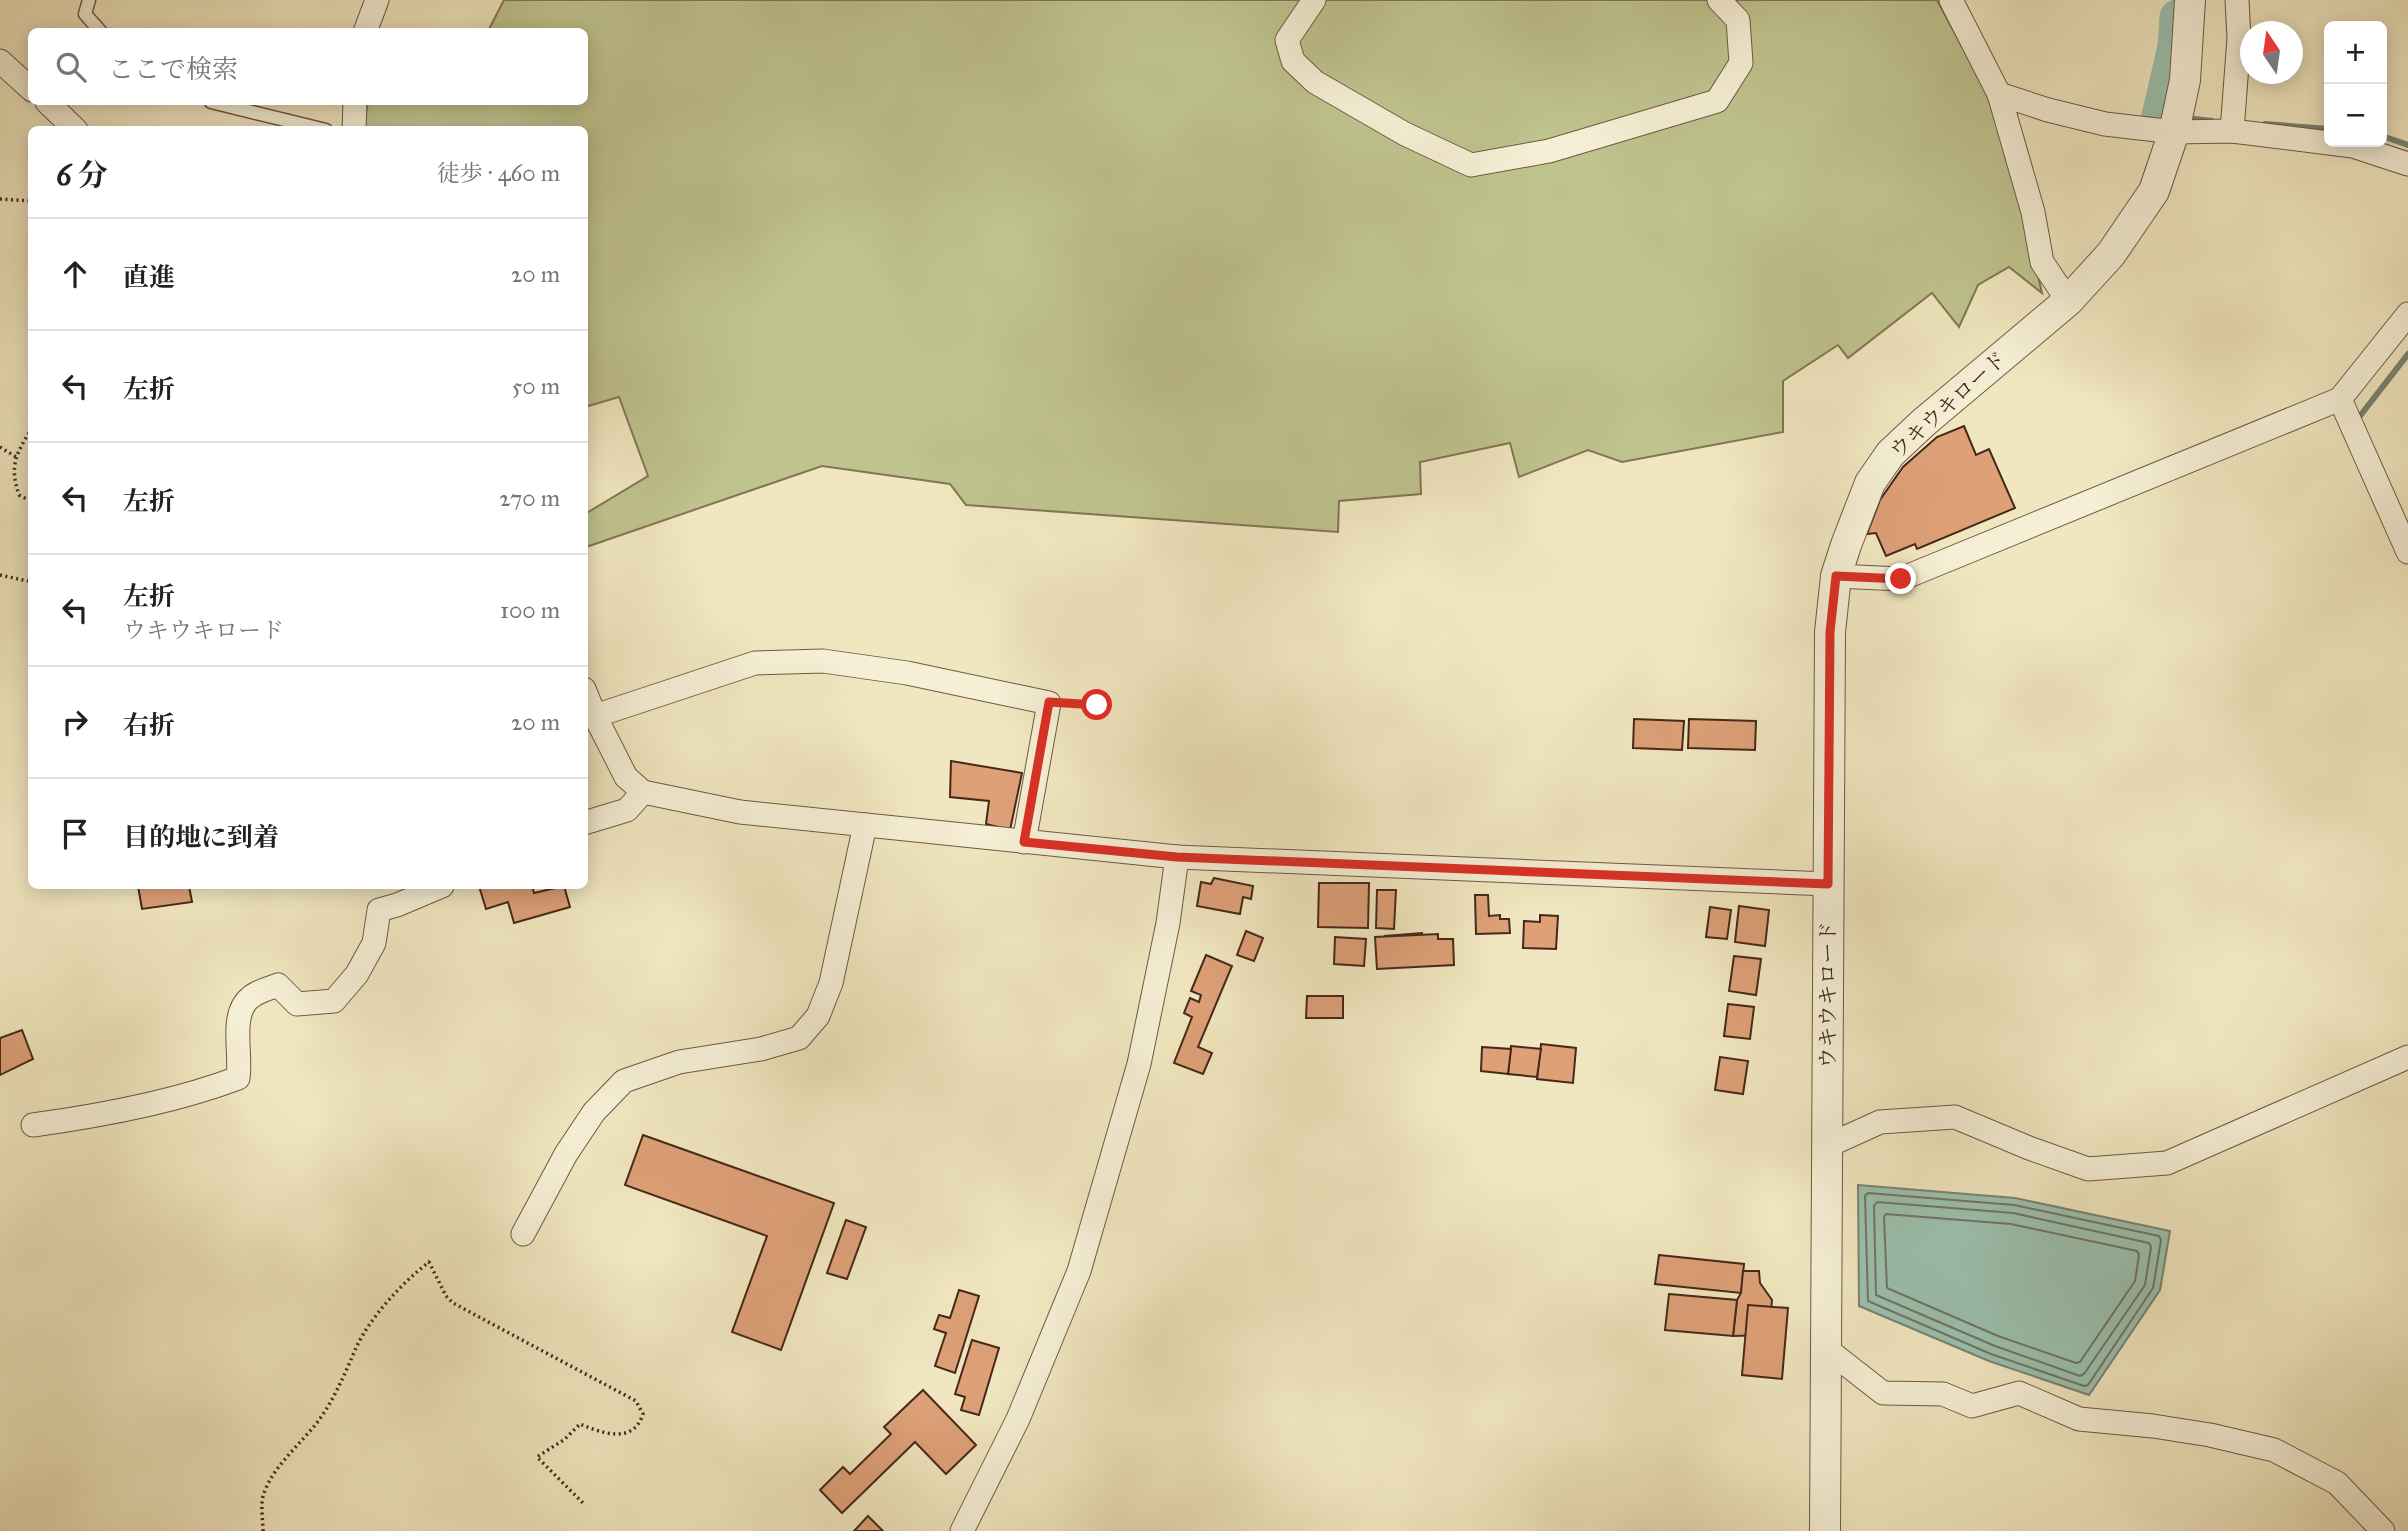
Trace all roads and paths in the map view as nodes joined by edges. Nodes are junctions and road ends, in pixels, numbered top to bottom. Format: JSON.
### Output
{"nodes":[{"id":1,"x":89,"y":0,"type":"edge"},
{"id":2,"x":377,"y":0,"type":"edge"},
{"id":3,"x":1314,"y":0,"type":"edge"},
{"id":4,"x":1719,"y":0,"type":"edge"},
{"id":5,"x":1951,"y":0,"type":"edge"},
{"id":6,"x":2190,"y":0,"type":"edge"},
{"id":7,"x":2237,"y":0,"type":"edge"},
{"id":8,"x":98,"y":28,"type":"edge"},
{"id":9,"x":366,"y":28,"type":"edge"},
{"id":10,"x":0,"y":61,"type":"edge"},
{"id":11,"x":28,"y":86,"type":"edge"},
{"id":12,"x":1999,"y":94,"type":"junction"},
{"id":13,"x":50,"y":105,"type":"edge"},
{"id":14,"x":223,"y":105,"type":"edge"},
{"id":15,"x":355,"y":105,"type":"edge"},
{"id":16,"x":72,"y":126,"type":"edge"},
{"id":17,"x":310,"y":126,"type":"edge"},
{"id":18,"x":354,"y":126,"type":"edge"},
{"id":19,"x":2232,"y":131,"type":"junction"},
{"id":20,"x":2174,"y":132,"type":"junction"},
{"id":21,"x":2408,"y":164,"type":"edge"},
{"id":22,"x":0,"y":199,"type":"edge"},
{"id":23,"x":28,"y":201,"type":"edge"},
{"id":24,"x":2068,"y":301,"type":"junction"},
{"id":25,"x":2408,"y":314,"type":"edge"},
{"id":26,"x":2340,"y":399,"type":"junction"},
{"id":27,"x":28,"y":435,"type":"edge"},
{"id":28,"x":0,"y":447,"type":"edge"},
{"id":29,"x":16,"y":457,"type":"junction"},
{"id":30,"x":28,"y":500,"type":"edge"},
{"id":31,"x":2408,"y":552,"type":"edge"},
{"id":32,"x":0,"y":575,"type":"edge"},
{"id":33,"x":1836,"y":576,"type":"junction"},
{"id":34,"x":28,"y":581,"type":"edge"},
{"id":35,"x":588,"y":698,"type":"edge"},
{"id":36,"x":1049,"y":702,"type":"junction"},
{"id":37,"x":1097,"y":705,"type":"dead end"},
{"id":38,"x":596,"y":716,"type":"junction"},
{"id":39,"x":643,"y":792,"type":"junction"},
{"id":40,"x":588,"y":822,"type":"edge"},
{"id":41,"x":865,"y":825,"type":"junction"},
{"id":42,"x":1024,"y":842,"type":"junction"},
{"id":43,"x":1177,"y":857,"type":"junction"},
{"id":44,"x":1828,"y":884,"type":"junction"},
{"id":45,"x":435,"y":889,"type":"edge"},
{"id":46,"x":2408,"y":1057,"type":"edge"},
{"id":47,"x":33,"y":1125,"type":"dead end"},
{"id":48,"x":1827,"y":1146,"type":"junction"},
{"id":49,"x":523,"y":1234,"type":"dead end"},
{"id":50,"x":1824,"y":1347,"type":"junction"},
{"id":51,"x":583,"y":1504,"type":"dead end"},
{"id":52,"x":263,"y":1531,"type":"edge"},
{"id":53,"x":962,"y":1531,"type":"edge"},
{"id":54,"x":1825,"y":1531,"type":"edge"},
{"id":55,"x":2383,"y":1531,"type":"edge"}],
"edges":[{"from":1,"to":8,"type":"lane"},
{"from":2,"to":9,"type":"street"},
{"from":3,"to":4,"type":"street"},
{"from":5,"to":12,"type":"street"},
{"from":6,"to":20,"type":"street","name":"ウキウキロード"},
{"from":7,"to":19,"type":"street"},
{"from":10,"to":11,"type":"street"},
{"from":12,"to":20,"type":"street"},
{"from":12,"to":24,"type":"street"},
{"from":13,"to":16,"type":"street"},
{"from":14,"to":17,"type":"lane"},
{"from":15,"to":18,"type":"street"},
{"from":19,"to":20,"type":"street"},
{"from":19,"to":21,"type":"street"},
{"from":20,"to":24,"type":"street","name":"ウキウキロード"},
{"from":22,"to":23,"type":"path"},
{"from":24,"to":33,"type":"street","name":"ウキウキロード"},
{"from":25,"to":26,"type":"street"},
{"from":26,"to":31,"type":"street"},
{"from":26,"to":33,"type":"street"},
{"from":27,"to":29,"type":"path"},
{"from":28,"to":29,"type":"path"},
{"from":29,"to":30,"type":"path"},
{"from":32,"to":34,"type":"path"},
{"from":33,"to":44,"type":"street","name":"ウキウキロード"},
{"from":35,"to":38,"type":"street"},
{"from":36,"to":37,"type":"path"},
{"from":36,"to":38,"type":"street"},
{"from":36,"to":42,"type":"street"},
{"from":38,"to":39,"type":"street"},
{"from":39,"to":40,"type":"street"},
{"from":39,"to":41,"type":"street"},
{"from":41,"to":42,"type":"street"},
{"from":41,"to":49,"type":"street"},
{"from":42,"to":43,"type":"street"},
{"from":43,"to":44,"type":"street"},
{"from":43,"to":53,"type":"street"},
{"from":44,"to":48,"type":"street","name":"ウキウキロード"},
{"from":45,"to":47,"type":"street"},
{"from":46,"to":48,"type":"street"},
{"from":48,"to":50,"type":"street","name":"ウキウキロード"},
{"from":50,"to":54,"type":"street","name":"ウキウキロード"},
{"from":50,"to":55,"type":"street"},
{"from":51,"to":52,"type":"path"}]}
